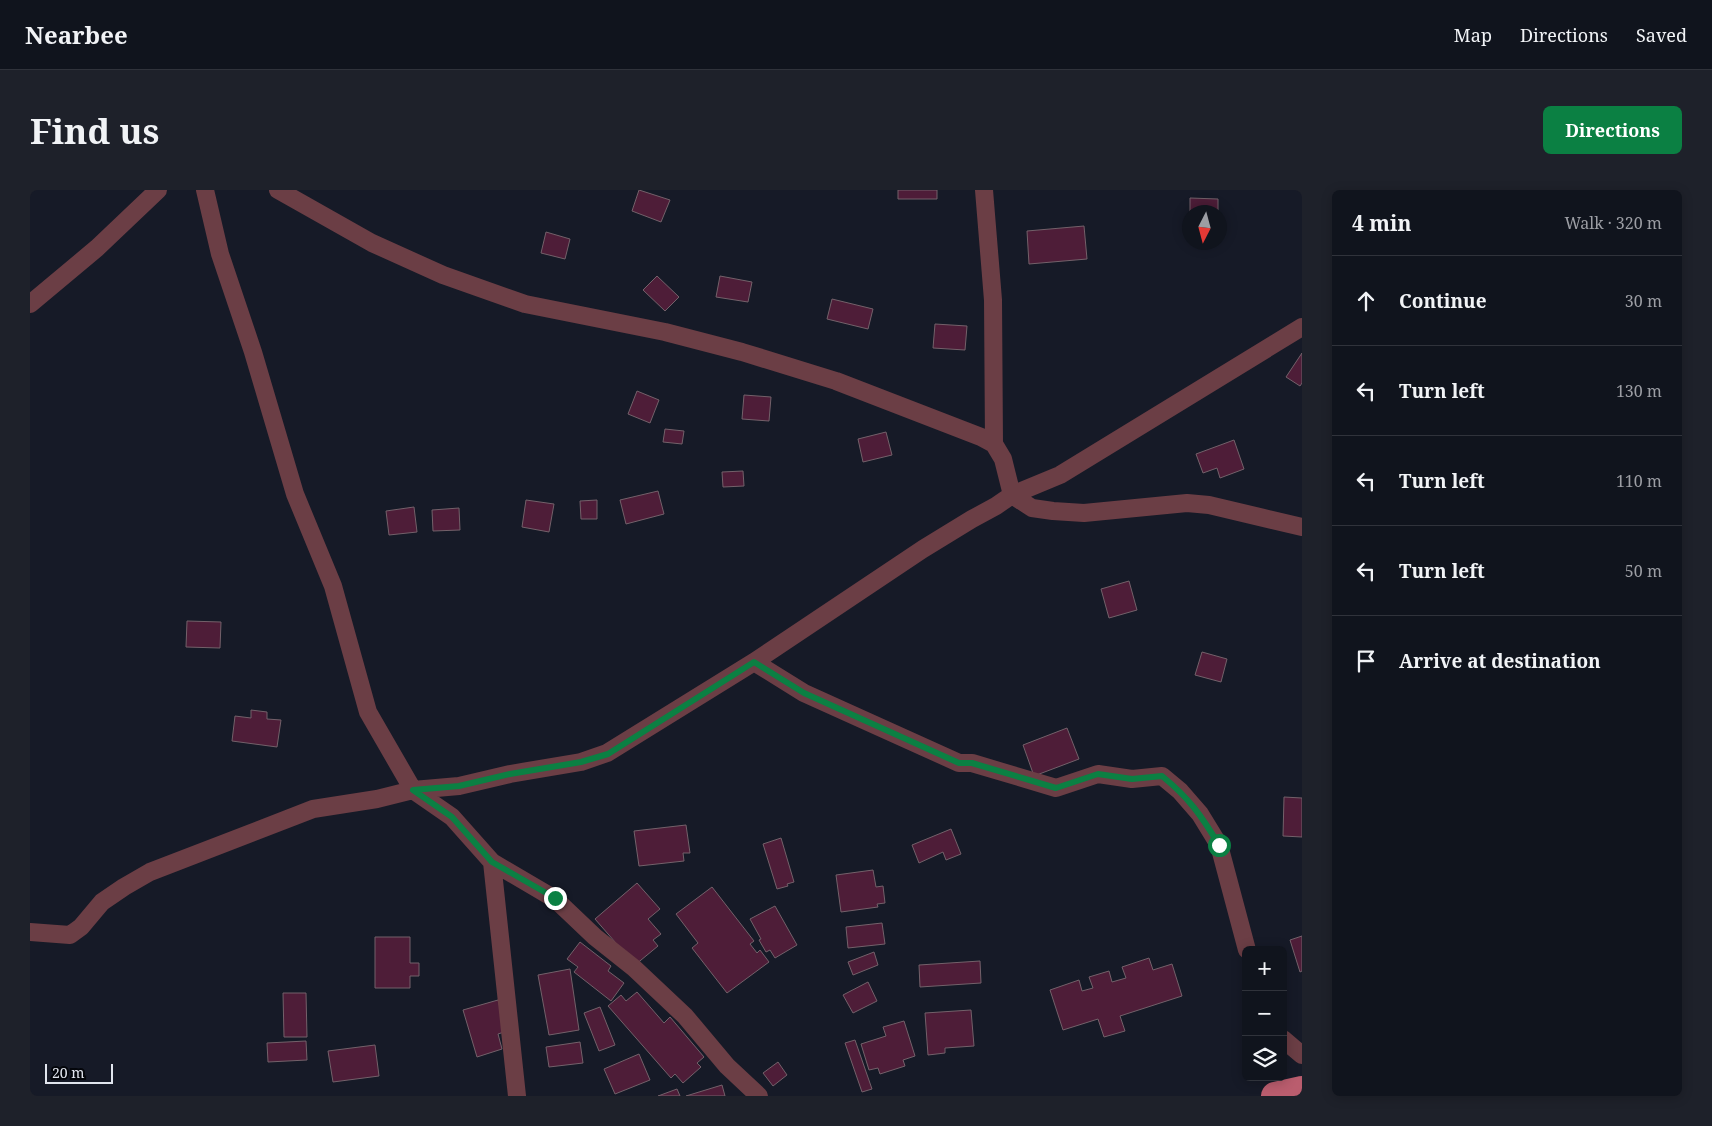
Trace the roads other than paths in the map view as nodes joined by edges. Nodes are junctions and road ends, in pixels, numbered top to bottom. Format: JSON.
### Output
{"nodes":[{"id":1,"x":158,"y":190,"type":"edge"},
{"id":2,"x":204,"y":190,"type":"edge"},
{"id":3,"x":278,"y":190,"type":"edge"},
{"id":4,"x":984,"y":190,"type":"edge"},
{"id":5,"x":30,"y":304,"type":"edge"},
{"id":6,"x":1302,"y":327,"type":"edge"},
{"id":7,"x":994,"y":444,"type":"junction"},
{"id":8,"x":1012,"y":494,"type":"junction"},
{"id":9,"x":1302,"y":527,"type":"edge"},
{"id":10,"x":754,"y":662,"type":"junction"},
{"id":11,"x":413,"y":790,"type":"junction"},
{"id":12,"x":492,"y":862,"type":"junction"},
{"id":13,"x":30,"y":932,"type":"edge"},
{"id":14,"x":1246,"y":946,"type":"edge"},
{"id":15,"x":1287,"y":1043,"type":"edge"},
{"id":16,"x":1302,"y":1055,"type":"edge"},
{"id":17,"x":1302,"y":1090,"type":"edge"},
{"id":18,"x":517,"y":1096,"type":"edge"},
{"id":19,"x":759,"y":1096,"type":"edge"},
{"id":20,"x":1275,"y":1096,"type":"edge"}],
"edges":[{"from":1,"to":5,"type":"street"},
{"from":2,"to":11,"type":"street"},
{"from":3,"to":7,"type":"street"},
{"from":4,"to":7,"type":"street"},
{"from":6,"to":8,"type":"street"},
{"from":7,"to":8,"type":"street"},
{"from":8,"to":9,"type":"street"},
{"from":8,"to":10,"type":"street"},
{"from":10,"to":11,"type":"street"},
{"from":10,"to":14,"type":"street"},
{"from":11,"to":12,"type":"street"},
{"from":11,"to":13,"type":"street"},
{"from":12,"to":18,"type":"street"},
{"from":12,"to":19,"type":"street"},
{"from":15,"to":16,"type":"street"},
{"from":17,"to":20,"type":"main road"}]}
